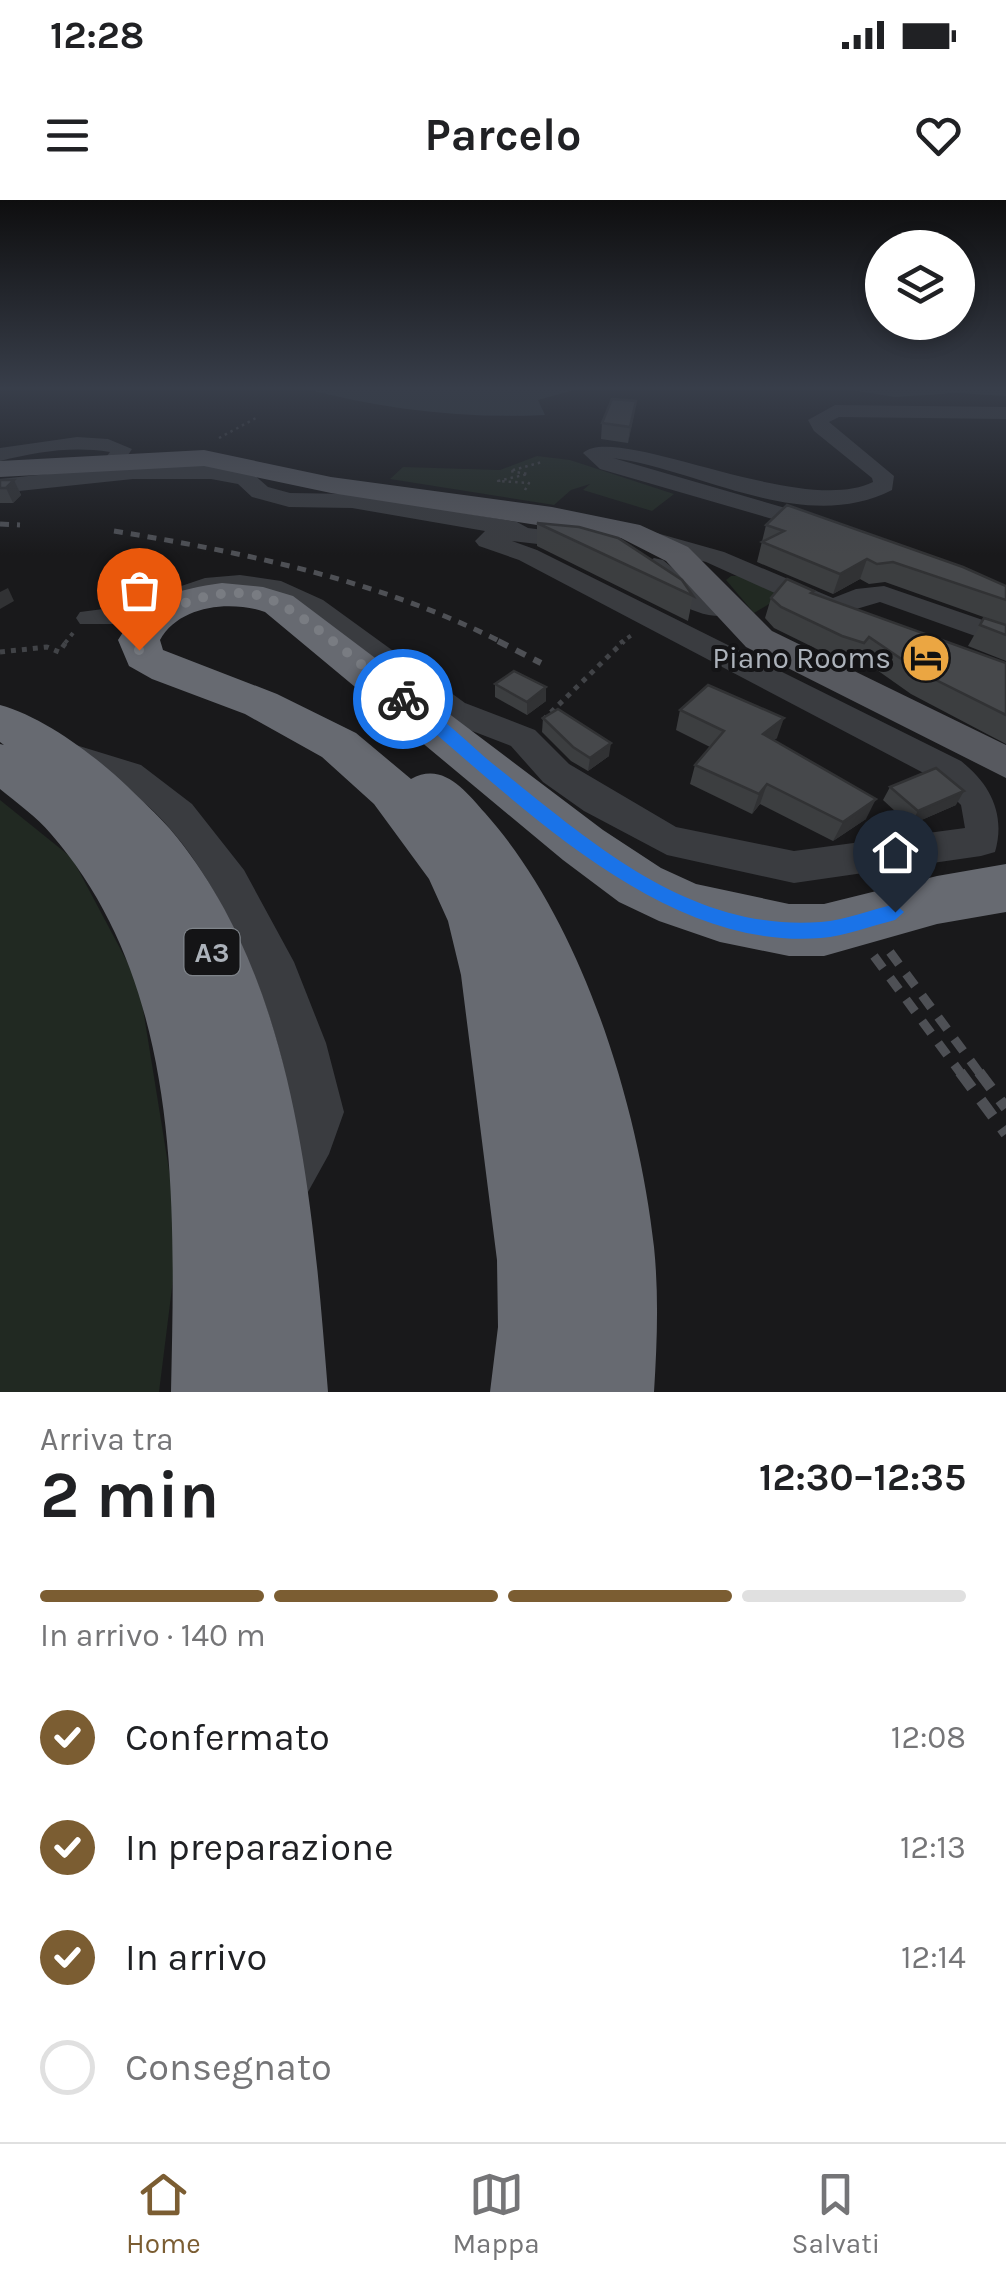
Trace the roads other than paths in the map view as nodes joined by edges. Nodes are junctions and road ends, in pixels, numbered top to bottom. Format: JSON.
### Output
{"nodes":[{"id":1,"x":842,"y":444,"type":"edge"},
{"id":2,"x":0,"y":455,"type":"edge"},
{"id":3,"x":107,"y":461,"type":"junction"},
{"id":4,"x":0,"y":469,"type":"edge"},
{"id":5,"x":0,"y":486,"type":"edge"},
{"id":6,"x":551,"y":536,"type":"junction"},
{"id":7,"x":855,"y":537,"type":"edge"},
{"id":8,"x":653,"y":540,"type":"junction"},
{"id":9,"x":744,"y":569,"type":"junction"},
{"id":10,"x":696,"y":572,"type":"junction"},
{"id":11,"x":829,"y":607,"type":"junction"},
{"id":12,"x":727,"y":608,"type":"junction"},
{"id":13,"x":584,"y":616,"type":"dead end"},
{"id":14,"x":90,"y":618,"type":"road end"},
{"id":15,"x":867,"y":623,"type":"edge"},
{"id":16,"x":670,"y":629,"type":"junction"},
{"id":17,"x":1006,"y":638,"type":"edge"},
{"id":18,"x":262,"y":704,"type":"junction"},
{"id":19,"x":16,"y":744,"type":"edge"},
{"id":20,"x":1006,"y":763,"type":"edge"},
{"id":21,"x":995,"y":889,"type":"edge"},
{"id":22,"x":255,"y":1250,"type":"junction"},
{"id":23,"x":218,"y":1392,"type":"edge"},
{"id":24,"x":281,"y":1392,"type":"edge"},
{"id":25,"x":537,"y":1392,"type":"edge"},
{"id":26,"x":607,"y":1392,"type":"edge"}],
"edges":[{"from":1,"to":7,"type":"street"},
{"from":2,"to":3,"type":"street"},
{"from":3,"to":4,"type":"main road"},
{"from":3,"to":8,"type":"main road"},
{"from":5,"to":6,"type":"street"},
{"from":6,"to":12,"type":"street"},
{"from":6,"to":16,"type":"street"},
{"from":8,"to":9,"type":"street"},
{"from":8,"to":10,"type":"main road"},
{"from":9,"to":10,"type":"street"},
{"from":9,"to":11,"type":"street"},
{"from":10,"to":12,"type":"main road"},
{"from":11,"to":15,"type":"street"},
{"from":11,"to":17,"type":"street"},
{"from":12,"to":20,"type":"main road"},
{"from":13,"to":16,"type":"street"},
{"from":14,"to":16,"type":"street"},
{"from":18,"to":21,"type":"highway"},
{"from":18,"to":25,"type":"highway"},
{"from":18,"to":26,"type":"highway"},
{"from":19,"to":22,"type":"highway","number":"A3"},
{"from":19,"to":22,"type":"highway","number":"A3"},
{"from":22,"to":23,"type":"highway","number":"A3"},
{"from":22,"to":24,"type":"highway","number":"A3"}]}
